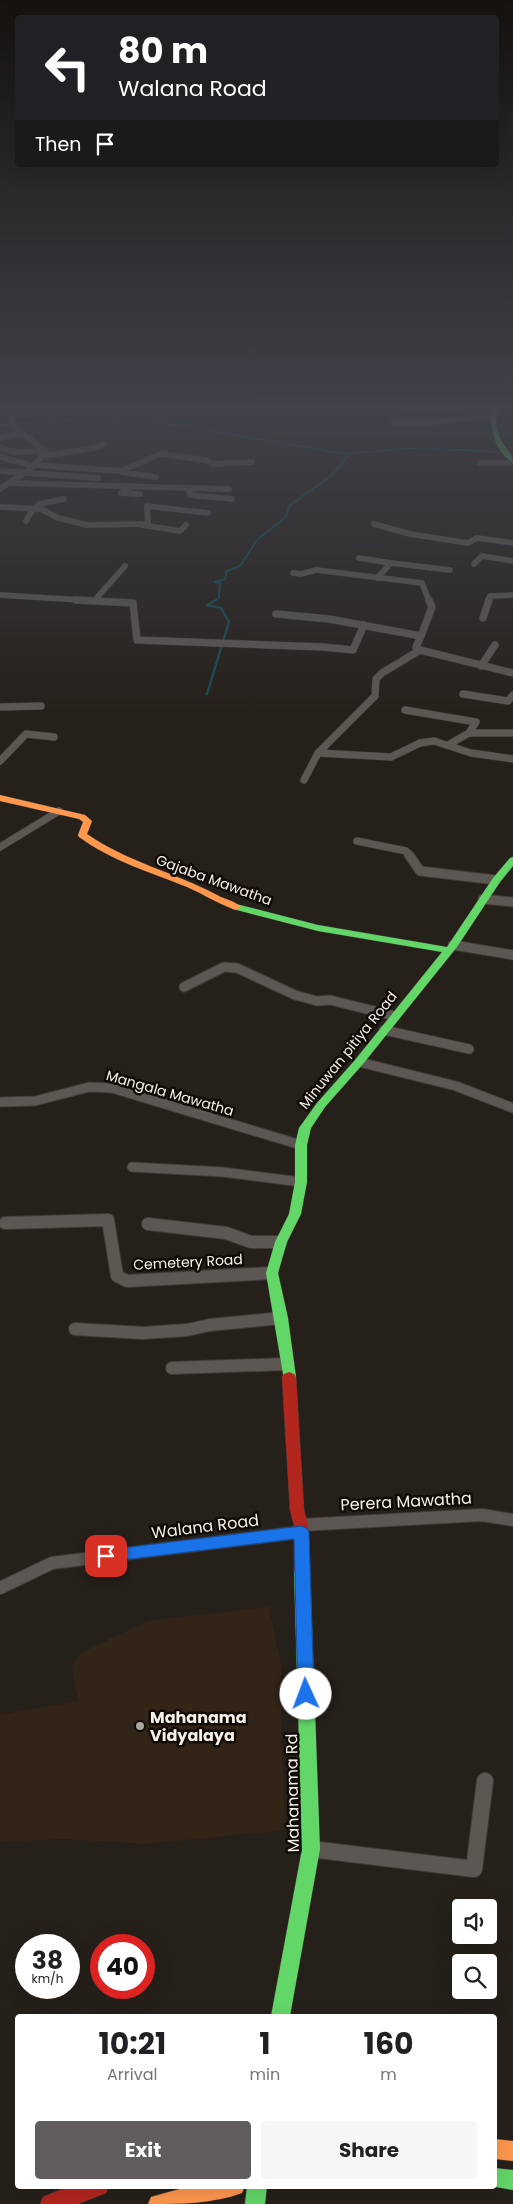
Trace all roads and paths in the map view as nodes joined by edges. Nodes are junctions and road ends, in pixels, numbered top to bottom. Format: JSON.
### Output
{"nodes":[{"id":1,"x":34,"y":509,"type":"joint"},
{"id":2,"x":147,"y":509,"type":"edge"},
{"id":3,"x":172,"y":509,"type":"edge"},
{"id":4,"x":208,"y":513,"type":"dead end"},
{"id":5,"x":26,"y":521,"type":"dead end"},
{"id":6,"x":374,"y":524,"type":"dead end"},
{"id":7,"x":142,"y":525,"type":"junction"},
{"id":8,"x":186,"y":525,"type":"dead end"},
{"id":9,"x":513,"y":543,"type":"edge"},
{"id":10,"x":359,"y":558,"type":"dead end"},
{"id":11,"x":513,"y":561,"type":"edge"},
{"id":12,"x":391,"y":563,"type":"junction"},
{"id":13,"x":474,"y":564,"type":"dead end"},
{"id":14,"x":125,"y":566,"type":"dead end"},
{"id":15,"x":450,"y":570,"type":"dead end"},
{"id":16,"x":293,"y":573,"type":"dead end"},
{"id":17,"x":378,"y":578,"type":"junction"},
{"id":18,"x":0,"y":595,"type":"edge"},
{"id":19,"x":513,"y":595,"type":"edge"},
{"id":20,"x":94,"y":601,"type":"junction"},
{"id":21,"x":276,"y":614,"type":"dead end"},
{"id":22,"x":483,"y":618,"type":"dead end"},
{"id":23,"x":364,"y":625,"type":"junction"},
{"id":24,"x":421,"y":636,"type":"junction"},
{"id":25,"x":495,"y":645,"type":"dead end"},
{"id":26,"x":420,"y":650,"type":"junction"},
{"id":27,"x":481,"y":666,"type":"junction"},
{"id":28,"x":513,"y":674,"type":"edge"},
{"id":29,"x":463,"y":694,"type":"dead end"},
{"id":30,"x":513,"y":695,"type":"edge"},
{"id":31,"x":41,"y":706,"type":"dead end"},
{"id":32,"x":0,"y":707,"type":"edge"},
{"id":33,"x":405,"y":710,"type":"dead end"},
{"id":34,"x":469,"y":733,"type":"junction"},
{"id":35,"x":513,"y":733,"type":"edge"},
{"id":36,"x":54,"y":737,"type":"dead end"},
{"id":37,"x":448,"y":745,"type":"junction"},
{"id":38,"x":318,"y":753,"type":"junction"},
{"id":39,"x":513,"y":759,"type":"edge"},
{"id":40,"x":0,"y":761,"type":"edge"},
{"id":41,"x":304,"y":780,"type":"dead end"},
{"id":42,"x":0,"y":798,"type":"edge"},
{"id":43,"x":59,"y":811,"type":"junction"},
{"id":44,"x":357,"y":841,"type":"dead end"},
{"id":45,"x":0,"y":847,"type":"edge"},
{"id":46,"x":513,"y":860,"type":"edge"},
{"id":47,"x":496,"y":880,"type":"junction"},
{"id":48,"x":483,"y":900,"type":"junction"},
{"id":49,"x":513,"y":902,"type":"edge"},
{"id":50,"x":451,"y":948,"type":"junction"},
{"id":51,"x":513,"y":955,"type":"edge"},
{"id":52,"x":184,"y":987,"type":"dead end"},
{"id":53,"x":395,"y":1016,"type":"junction"},
{"id":54,"x":384,"y":1030,"type":"junction"},
{"id":55,"x":469,"y":1049,"type":"dead end"},
{"id":56,"x":359,"y":1062,"type":"junction"},
{"id":57,"x":0,"y":1102,"type":"edge"},
{"id":58,"x":513,"y":1108,"type":"edge"},
{"id":59,"x":301,"y":1145,"type":"junction"},
{"id":60,"x":132,"y":1167,"type":"dead end"},
{"id":61,"x":301,"y":1182,"type":"junction"},
{"id":62,"x":5,"y":1223,"type":"dead end"},
{"id":63,"x":148,"y":1224,"type":"dead end"},
{"id":64,"x":281,"y":1242,"type":"junction"},
{"id":65,"x":272,"y":1273,"type":"junction"},
{"id":66,"x":281,"y":1318,"type":"junction"},
{"id":67,"x":75,"y":1329,"type":"dead end"},
{"id":68,"x":288,"y":1364,"type":"junction"},
{"id":69,"x":172,"y":1368,"type":"dead end"},
{"id":70,"x":513,"y":1520,"type":"edge"},
{"id":71,"x":301,"y":1531,"type":"junction"},
{"id":72,"x":0,"y":1588,"type":"edge"},
{"id":73,"x":485,"y":1781,"type":"dead end"},
{"id":74,"x":311,"y":1849,"type":"junction"},
{"id":75,"x":280,"y":2014,"type":"edge"},
{"id":76,"x":497,"y":2149,"type":"edge"},
{"id":77,"x":513,"y":2151,"type":"edge"},
{"id":78,"x":497,"y":2178,"type":"edge"},
{"id":79,"x":513,"y":2180,"type":"edge"},
{"id":80,"x":91,"y":2189,"type":"edge"},
{"id":81,"x":222,"y":2189,"type":"edge"},
{"id":82,"x":257,"y":2189,"type":"edge"},
{"id":83,"x":50,"y":2204,"type":"edge"},
{"id":84,"x":158,"y":2204,"type":"edge"},
{"id":85,"x":255,"y":2204,"type":"edge"}],
"edges":[{"from":1,"to":5,"type":"street"},
{"from":1,"to":7,"type":"street"},
{"from":2,"to":7,"type":"street"},
{"from":3,"to":4,"type":"street"},
{"from":6,"to":9,"type":"street"},
{"from":7,"to":8,"type":"street"},
{"from":10,"to":12,"type":"street"},
{"from":11,"to":13,"type":"street"},
{"from":12,"to":15,"type":"street"},
{"from":12,"to":17,"type":"street"},
{"from":14,"to":20,"type":"street"},
{"from":16,"to":17,"type":"street"},
{"from":17,"to":24,"type":"street"},
{"from":18,"to":20,"type":"street"},
{"from":19,"to":22,"type":"street"},
{"from":20,"to":23,"type":"street"},
{"from":21,"to":23,"type":"street"},
{"from":23,"to":24,"type":"street"},
{"from":24,"to":26,"type":"street"},
{"from":25,"to":27,"type":"street"},
{"from":26,"to":27,"type":"street"},
{"from":26,"to":38,"type":"street"},
{"from":27,"to":28,"type":"street"},
{"from":29,"to":30,"type":"street"},
{"from":31,"to":32,"type":"street"},
{"from":33,"to":34,"type":"street"},
{"from":34,"to":35,"type":"street"},
{"from":34,"to":37,"type":"street"},
{"from":36,"to":40,"type":"street"},
{"from":37,"to":38,"type":"street"},
{"from":37,"to":39,"type":"street"},
{"from":38,"to":41,"type":"street"},
{"from":42,"to":43,"type":"main road","name":"Gajaba Mawatha"},
{"from":43,"to":45,"type":"street"},
{"from":43,"to":50,"type":"main road","name":"Gajaba Mawatha"},
{"from":44,"to":47,"type":"street"},
{"from":46,"to":47,"type":"main road","name":"Minuwan pitiya Road"},
{"from":47,"to":48,"type":"main road","name":"Minuwan pitiya Road"},
{"from":48,"to":49,"type":"street"},
{"from":48,"to":50,"type":"main road","name":"Minuwan pitiya Road"},
{"from":50,"to":51,"type":"street"},
{"from":50,"to":53,"type":"main road","name":"Minuwan pitiya Road"},
{"from":52,"to":53,"type":"street"},
{"from":53,"to":54,"type":"main road","name":"Minuwan pitiya Road"},
{"from":54,"to":55,"type":"street"},
{"from":54,"to":56,"type":"main road","name":"Minuwan pitiya Road"},
{"from":56,"to":58,"type":"street"},
{"from":56,"to":59,"type":"main road","name":"Minuwan pitiya Road"},
{"from":57,"to":59,"type":"street","name":"Mangala Mawatha"},
{"from":59,"to":61,"type":"main road","name":"Minuwan pitiya Road"},
{"from":60,"to":61,"type":"street"},
{"from":61,"to":64,"type":"main road","name":"Minuwan pitiya Road"},
{"from":62,"to":65,"type":"street","name":"Cemetery Road"},
{"from":63,"to":64,"type":"street"},
{"from":64,"to":65,"type":"main road","name":"Minuwan pitiya Road"},
{"from":65,"to":66,"type":"main road","name":"Minuwan pitiya Road"},
{"from":66,"to":67,"type":"street"},
{"from":66,"to":68,"type":"main road","name":"Minuwan pitiya Road"},
{"from":68,"to":69,"type":"street"},
{"from":68,"to":71,"type":"main road","name":"Minuwan pitiya Road"},
{"from":70,"to":71,"type":"street","name":"Perera Mawatha"},
{"from":71,"to":72,"type":"street","name":"Walana Road"},
{"from":71,"to":74,"type":"main road","name":"Mahanama Rd"},
{"from":73,"to":74,"type":"street"},
{"from":74,"to":75,"type":"main road","name":"Mahanama Rd"},
{"from":76,"to":77,"type":"main road"},
{"from":78,"to":79,"type":"main road"},
{"from":80,"to":83,"type":"main road"},
{"from":81,"to":84,"type":"main road"},
{"from":82,"to":85,"type":"main road"}]}
